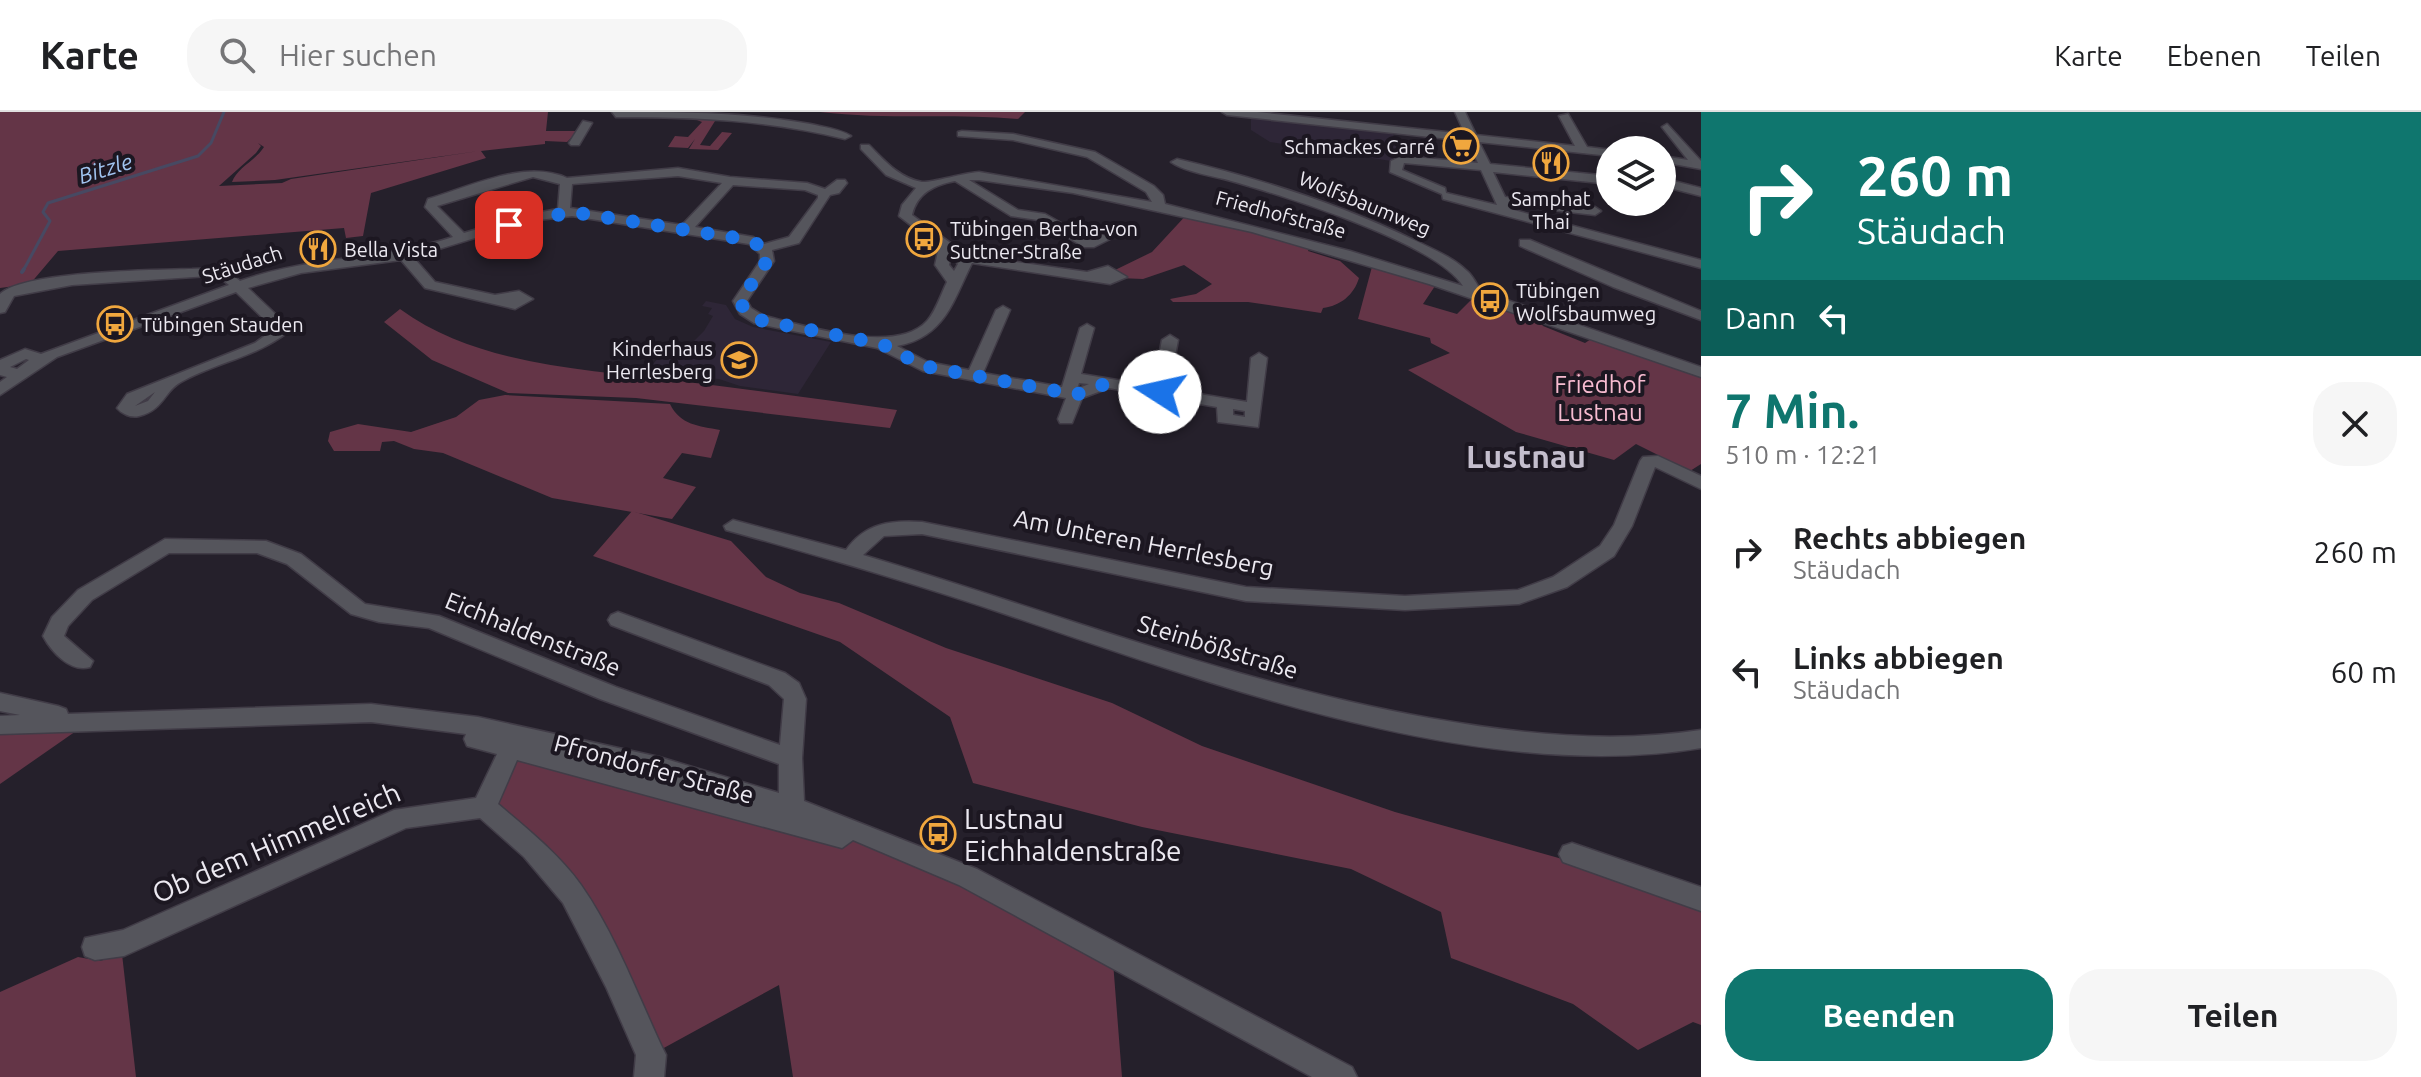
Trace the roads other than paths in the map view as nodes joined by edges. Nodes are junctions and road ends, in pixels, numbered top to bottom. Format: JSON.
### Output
{"nodes":[{"id":1,"x":1227,"y":112,"type":"edge"},
{"id":2,"x":1460,"y":112,"type":"edge"},
{"id":3,"x":616,"y":114,"type":"edge"},
{"id":4,"x":1564,"y":116,"type":"dead end"},
{"id":5,"x":587,"y":123,"type":"dead end"},
{"id":6,"x":1667,"y":127,"type":"dead end"},
{"id":7,"x":1394,"y":130,"type":"junction"},
{"id":8,"x":962,"y":134,"type":"dead end"},
{"id":9,"x":845,"y":136,"type":"dead end"},
{"id":10,"x":1473,"y":138,"type":"junction"},
{"id":11,"x":575,"y":143,"type":"dead end"},
{"id":12,"x":865,"y":147,"type":"dead end"},
{"id":13,"x":1583,"y":150,"type":"junction"},
{"id":14,"x":1596,"y":151,"type":"edge"},
{"id":15,"x":1402,"y":159,"type":"junction"},
{"id":16,"x":1177,"y":162,"type":"dead end"},
{"id":17,"x":1676,"y":162,"type":"edge"},
{"id":18,"x":1699,"y":166,"type":"edge"},
{"id":19,"x":1486,"y":167,"type":"junction"},
{"id":20,"x":956,"y":177,"type":"junction"},
{"id":21,"x":1576,"y":177,"type":"junction"},
{"id":22,"x":1596,"y":179,"type":"edge"},
{"id":23,"x":730,"y":181,"type":"junction"},
{"id":24,"x":566,"y":182,"type":"junction"},
{"id":25,"x":841,"y":183,"type":"dead end"},
{"id":26,"x":1676,"y":186,"type":"edge"},
{"id":27,"x":924,"y":187,"type":"junction"},
{"id":28,"x":1701,"y":192,"type":"edge"},
{"id":29,"x":824,"y":193,"type":"junction"},
{"id":30,"x":1159,"y":204,"type":"junction"},
{"id":31,"x":1595,"y":211,"type":"junction"},
{"id":32,"x":564,"y":212,"type":"junction"},
{"id":33,"x":686,"y":229,"type":"junction"},
{"id":34,"x":1581,"y":232,"type":"junction"},
{"id":35,"x":1074,"y":235,"type":"dead end"},
{"id":36,"x":462,"y":239,"type":"junction"},
{"id":37,"x":1525,"y":243,"type":"dead end"},
{"id":38,"x":946,"y":247,"type":"junction"},
{"id":39,"x":764,"y":248,"type":"junction"},
{"id":40,"x":404,"y":255,"type":"junction"},
{"id":41,"x":1701,"y":264,"type":"edge"},
{"id":42,"x":960,"y":270,"type":"junction"},
{"id":43,"x":1090,"y":276,"type":"dead end"},
{"id":44,"x":239,"y":286,"type":"junction"},
{"id":45,"x":1474,"y":292,"type":"junction"},
{"id":46,"x":495,"y":299,"type":"dead end"},
{"id":47,"x":0,"y":309,"type":"edge"},
{"id":48,"x":1003,"y":310,"type":"dead end"},
{"id":49,"x":1701,"y":316,"type":"edge"},
{"id":50,"x":1087,"y":328,"type":"dead end"},
{"id":51,"x":1170,"y":340,"type":"dead end"},
{"id":52,"x":882,"y":344,"type":"junction"},
{"id":53,"x":1259,"y":358,"type":"dead end"},
{"id":54,"x":1701,"y":372,"type":"edge"},
{"id":55,"x":974,"y":376,"type":"junction"},
{"id":56,"x":1073,"y":377,"type":"junction"},
{"id":57,"x":173,"y":379,"type":"dead end"},
{"id":58,"x":1108,"y":383,"type":"junction"},
{"id":59,"x":0,"y":390,"type":"edge"},
{"id":60,"x":1160,"y":392,"type":"junction"},
{"id":61,"x":1071,"y":394,"type":"junction"},
{"id":62,"x":1066,"y":419,"type":"dead end"},
{"id":63,"x":1701,"y":483,"type":"edge"},
{"id":64,"x":733,"y":526,"type":"dead end"},
{"id":65,"x":851,"y":557,"type":"junction"},
{"id":66,"x":618,"y":620,"type":"dead end"},
{"id":67,"x":82,"y":661,"type":"dead end"},
{"id":68,"x":0,"y":702,"type":"edge"},
{"id":69,"x":89,"y":722,"type":"junction"},
{"id":70,"x":0,"y":725,"type":"edge"},
{"id":71,"x":1701,"y":739,"type":"edge"},
{"id":72,"x":514,"y":740,"type":"junction"},
{"id":73,"x":790,"y":758,"type":"junction"},
{"id":74,"x":484,"y":807,"type":"junction"},
{"id":75,"x":790,"y":814,"type":"junction"},
{"id":76,"x":1572,"y":854,"type":"dead end"},
{"id":77,"x":1701,"y":899,"type":"edge"},
{"id":78,"x":95,"y":947,"type":"dead end"},
{"id":79,"x":649,"y":1077,"type":"edge"},
{"id":80,"x":1342,"y":1077,"type":"edge"}],
"edges":[{"from":1,"to":7,"type":"street"},
{"from":2,"to":10,"type":"street"},
{"from":3,"to":9,"type":"street"},
{"from":4,"to":13,"type":"street"},
{"from":5,"to":11,"type":"street"},
{"from":6,"to":18,"type":"street"},
{"from":7,"to":10,"type":"street"},
{"from":7,"to":15,"type":"street"},
{"from":8,"to":30,"type":"street"},
{"from":10,"to":13,"type":"street"},
{"from":10,"to":19,"type":"street"},
{"from":12,"to":27,"type":"street"},
{"from":13,"to":14,"type":"street"},
{"from":15,"to":19,"type":"street"},
{"from":15,"to":34,"type":"street"},
{"from":16,"to":45,"type":"street","name":"Wolfsbaumweg"},
{"from":17,"to":18,"type":"street"},
{"from":19,"to":21,"type":"street"},
{"from":19,"to":31,"type":"street"},
{"from":20,"to":27,"type":"street","name":"Friedhofstraße"},
{"from":20,"to":30,"type":"street","name":"Friedhofstraße"},
{"from":20,"to":35,"type":"street"},
{"from":21,"to":22,"type":"street"},
{"from":21,"to":31,"type":"street"},
{"from":23,"to":24,"type":"street"},
{"from":23,"to":29,"type":"street"},
{"from":23,"to":33,"type":"street"},
{"from":24,"to":32,"type":"street"},
{"from":24,"to":36,"type":"street"},
{"from":25,"to":29,"type":"street"},
{"from":26,"to":28,"type":"street"},
{"from":27,"to":38,"type":"street"},
{"from":29,"to":39,"type":"street"},
{"from":30,"to":45,"type":"street","name":"Friedhofstraße"},
{"from":31,"to":34,"type":"street"},
{"from":32,"to":33,"type":"street","name":"Stäudach"},
{"from":32,"to":36,"type":"street","name":"Stäudach"},
{"from":33,"to":39,"type":"street","name":"Stäudach"},
{"from":34,"to":41,"type":"street"},
{"from":36,"to":40,"type":"street","name":"Stäudach"},
{"from":37,"to":49,"type":"street"},
{"from":38,"to":42,"type":"street"},
{"from":38,"to":42,"type":"street"},
{"from":39,"to":52,"type":"street"},
{"from":40,"to":44,"type":"street","name":"Stäudach"},
{"from":40,"to":46,"type":"street"},
{"from":42,"to":43,"type":"street"},
{"from":42,"to":52,"type":"street"},
{"from":44,"to":47,"type":"street"},
{"from":44,"to":57,"type":"street"},
{"from":44,"to":59,"type":"street","name":"Stäudach"},
{"from":45,"to":54,"type":"street","name":"Friedhofstraße"},
{"from":48,"to":55,"type":"street"},
{"from":50,"to":56,"type":"street"},
{"from":51,"to":60,"type":"street"},
{"from":52,"to":55,"type":"street"},
{"from":53,"to":60,"type":"street"},
{"from":55,"to":61,"type":"street"},
{"from":56,"to":58,"type":"street"},
{"from":56,"to":61,"type":"street"},
{"from":58,"to":60,"type":"street"},
{"from":58,"to":61,"type":"street"},
{"from":61,"to":62,"type":"street"},
{"from":63,"to":65,"type":"street","name":"Am Unteren Herrlesberg"},
{"from":64,"to":65,"type":"street","name":"Steinbößstraße"},
{"from":65,"to":71,"type":"street","name":"Steinbößstraße"},
{"from":66,"to":73,"type":"street","name":"Eichhaldenstraße"},
{"from":67,"to":73,"type":"street","name":"Eichhaldenstraße"},
{"from":68,"to":69,"type":"street"},
{"from":69,"to":70,"type":"street","name":"Pfrondorfer Straße"},
{"from":69,"to":72,"type":"street","name":"Pfrondorfer Straße"},
{"from":72,"to":74,"type":"street"},
{"from":72,"to":75,"type":"street","name":"Pfrondorfer Straße"},
{"from":73,"to":75,"type":"street","name":"Eichhaldenstraße"},
{"from":74,"to":78,"type":"street","name":"Ob dem Himmelreich"},
{"from":74,"to":79,"type":"street"},
{"from":75,"to":80,"type":"street","name":"Pfrondorfer Straße"},
{"from":76,"to":77,"type":"street"}]}
